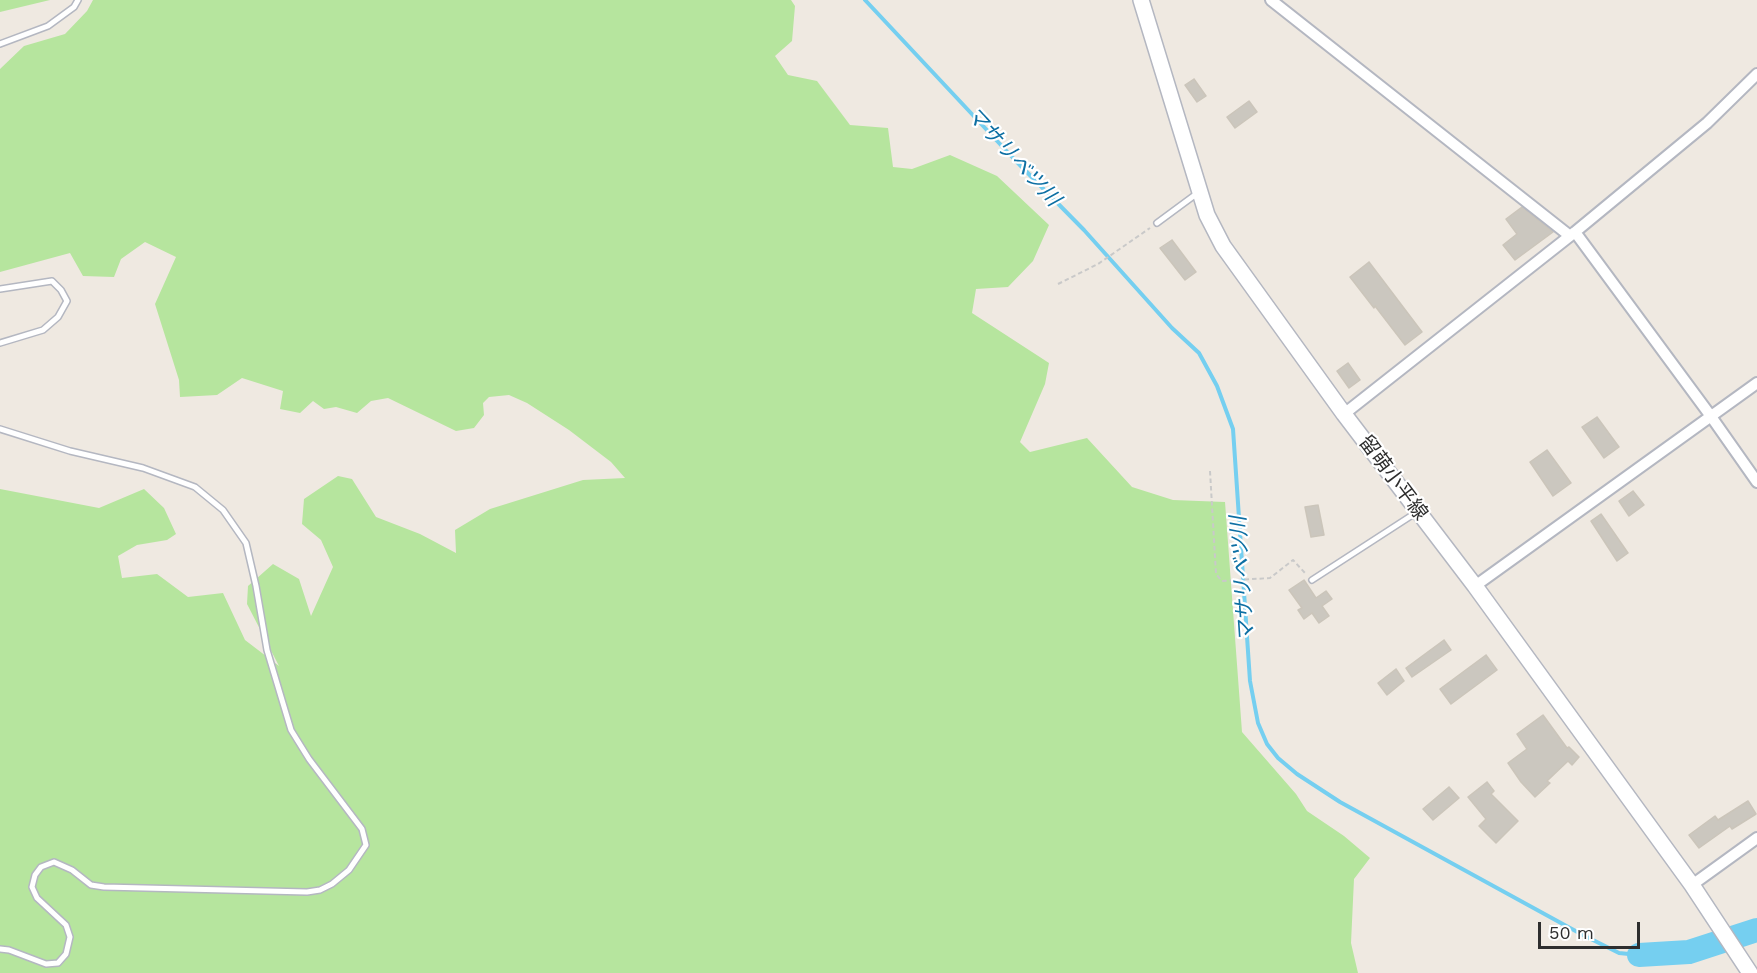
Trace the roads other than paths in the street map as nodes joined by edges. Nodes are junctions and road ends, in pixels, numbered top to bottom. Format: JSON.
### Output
{"nodes":[{"id":1,"x":78,"y":0,"type":"edge"},
{"id":2,"x":1141,"y":0,"type":"edge"},
{"id":3,"x":1271,"y":0,"type":"edge"},
{"id":4,"x":0,"y":44,"type":"edge"},
{"id":5,"x":1757,"y":74,"type":"edge"},
{"id":6,"x":1200,"y":190,"type":"junction"},
{"id":7,"x":1157,"y":223,"type":"road end"},
{"id":8,"x":1573,"y":234,"type":"junction"},
{"id":9,"x":0,"y":289,"type":"edge"},
{"id":10,"x":0,"y":343,"type":"edge"},
{"id":11,"x":1757,"y":383,"type":"edge"},
{"id":12,"x":1344,"y":414,"type":"junction"},
{"id":13,"x":1710,"y":415,"type":"junction"},
{"id":14,"x":0,"y":429,"type":"edge"},
{"id":15,"x":1757,"y":482,"type":"edge"},
{"id":16,"x":1418,"y":511,"type":"junction"},
{"id":17,"x":1312,"y":580,"type":"road end"},
{"id":18,"x":1475,"y":586,"type":"junction"},
{"id":19,"x":1757,"y":838,"type":"edge"},
{"id":20,"x":1692,"y":885,"type":"junction"},
{"id":21,"x":0,"y":949,"type":"edge"},
{"id":22,"x":1750,"y":973,"type":"edge"}],
"edges":[{"from":1,"to":4,"type":"lane"},
{"from":2,"to":6,"type":"main road","name":"留萌小平線"},
{"from":3,"to":8,"type":"street"},
{"from":5,"to":8,"type":"street"},
{"from":6,"to":7,"type":"lane"},
{"from":6,"to":12,"type":"main road","name":"留萌小平線"},
{"from":8,"to":12,"type":"street"},
{"from":8,"to":13,"type":"street"},
{"from":9,"to":10,"type":"lane"},
{"from":11,"to":13,"type":"street"},
{"from":12,"to":16,"type":"main road","name":"留萌小平線"},
{"from":13,"to":15,"type":"street"},
{"from":13,"to":18,"type":"street"},
{"from":14,"to":21,"type":"lane"},
{"from":16,"to":17,"type":"lane"},
{"from":16,"to":18,"type":"main road","name":"留萌小平線"},
{"from":18,"to":20,"type":"main road","name":"留萌小平線"},
{"from":19,"to":20,"type":"street"},
{"from":20,"to":22,"type":"main road","name":"留萌小平線"}]}
